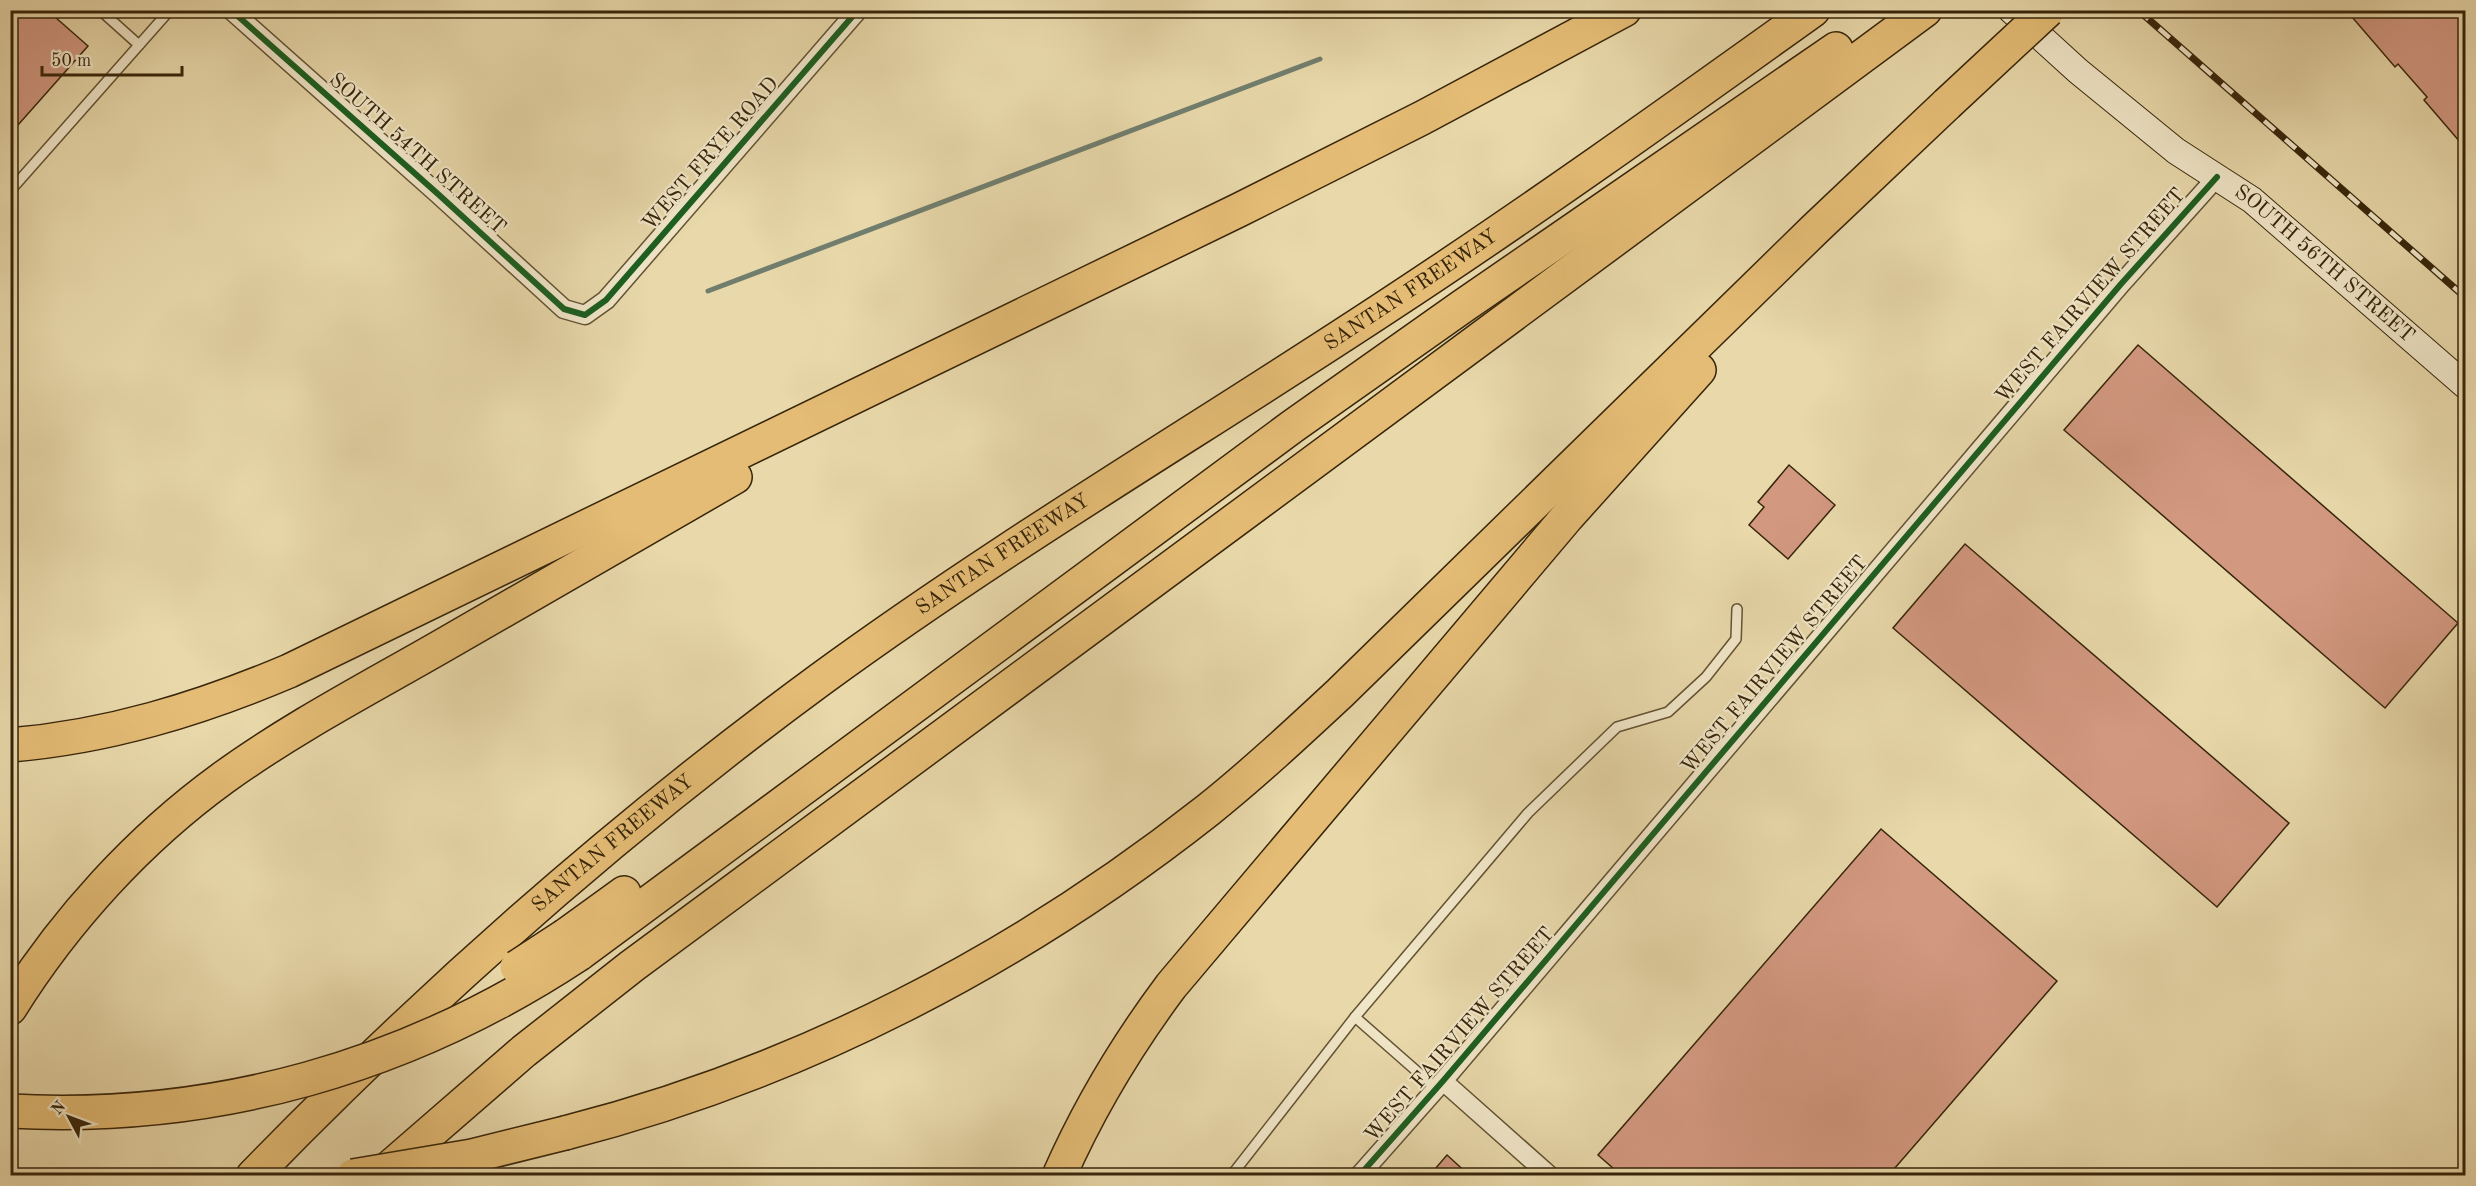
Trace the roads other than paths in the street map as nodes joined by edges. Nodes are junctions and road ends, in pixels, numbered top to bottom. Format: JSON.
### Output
{"nodes":[{"id":1,"x":100,"y":10,"type":"edge"},
{"id":2,"x":170,"y":10,"type":"edge"},
{"id":3,"x":231,"y":10,"type":"edge"},
{"id":4,"x":858,"y":10,"type":"edge"},
{"id":5,"x":1624,"y":10,"type":"edge"},
{"id":6,"x":1813,"y":10,"type":"edge"},
{"id":7,"x":1896,"y":10,"type":"edge"},
{"id":8,"x":1925,"y":10,"type":"edge"},
{"id":9,"x":2011,"y":10,"type":"edge"},
{"id":10,"x":2048,"y":10,"type":"edge"},
{"id":11,"x":1874,"y":35,"type":"junction"},
{"id":12,"x":139,"y":45,"type":"junction"},
{"id":13,"x":1642,"y":132,"type":"junction"},
{"id":14,"x":2217,"y":177,"type":"junction"},
{"id":15,"x":10,"y":191,"type":"edge"},
{"id":16,"x":1815,"y":229,"type":"junction"},
{"id":17,"x":585,"y":315,"type":"joint"},
{"id":18,"x":897,"y":376,"type":"junction"},
{"id":19,"x":2466,"y":386,"type":"edge"},
{"id":20,"x":1737,"y":609,"type":"dead end"},
{"id":21,"x":10,"y":745,"type":"edge"},
{"id":22,"x":573,"y":945,"type":"junction"},
{"id":23,"x":10,"y":1008,"type":"edge"},
{"id":24,"x":1355,"y":1017,"type":"junction"},
{"id":25,"x":1440,"y":1085,"type":"junction"},
{"id":26,"x":10,"y":1089,"type":"edge"},
{"id":27,"x":10,"y":1111,"type":"edge"},
{"id":28,"x":1547,"y":1175,"type":"edge"},
{"id":29,"x":253,"y":1176,"type":"edge"},
{"id":30,"x":354,"y":1176,"type":"edge"},
{"id":31,"x":380,"y":1176,"type":"edge"},
{"id":32,"x":1059,"y":1176,"type":"edge"},
{"id":33,"x":1231,"y":1176,"type":"edge"},
{"id":34,"x":1359,"y":1176,"type":"edge"}],
"edges":[{"from":1,"to":12,"type":"lane"},
{"from":2,"to":12,"type":"lane"},
{"from":3,"to":17,"type":"street","name":"SOUTH 54TH STREET"},
{"from":4,"to":17,"type":"street","name":"WEST FRYE ROAD"},
{"from":5,"to":18,"type":"highway"},
{"from":6,"to":13,"type":"highway","name":"SANTAN FREEWAY"},
{"from":7,"to":11,"type":"highway"},
{"from":8,"to":11,"type":"highway"},
{"from":9,"to":14,"type":"main road","name":"SOUTH 56TH STREET"},
{"from":10,"to":16,"type":"highway","bridge":true},
{"from":11,"to":22,"type":"highway"},
{"from":11,"to":31,"type":"highway"},
{"from":12,"to":15,"type":"lane"},
{"from":13,"to":22,"type":"highway"},
{"from":13,"to":29,"type":"highway","name":"SANTAN FREEWAY"},
{"from":14,"to":19,"type":"main road","name":"SOUTH 56TH STREET"},
{"from":14,"to":25,"type":"street","name":"WEST FAIRVIEW STREET"},
{"from":16,"to":30,"type":"highway","bridge":true},
{"from":16,"to":32,"type":"highway"},
{"from":18,"to":21,"type":"highway"},
{"from":18,"to":23,"type":"highway"},
{"from":20,"to":24,"type":"lane"},
{"from":22,"to":26,"type":"highway","bridge":true},
{"from":22,"to":27,"type":"highway","bridge":true},
{"from":24,"to":25,"type":"lane"},
{"from":24,"to":33,"type":"lane"},
{"from":25,"to":28,"type":"street"},
{"from":25,"to":34,"type":"street","name":"WEST FAIRVIEW STREET"}]}
